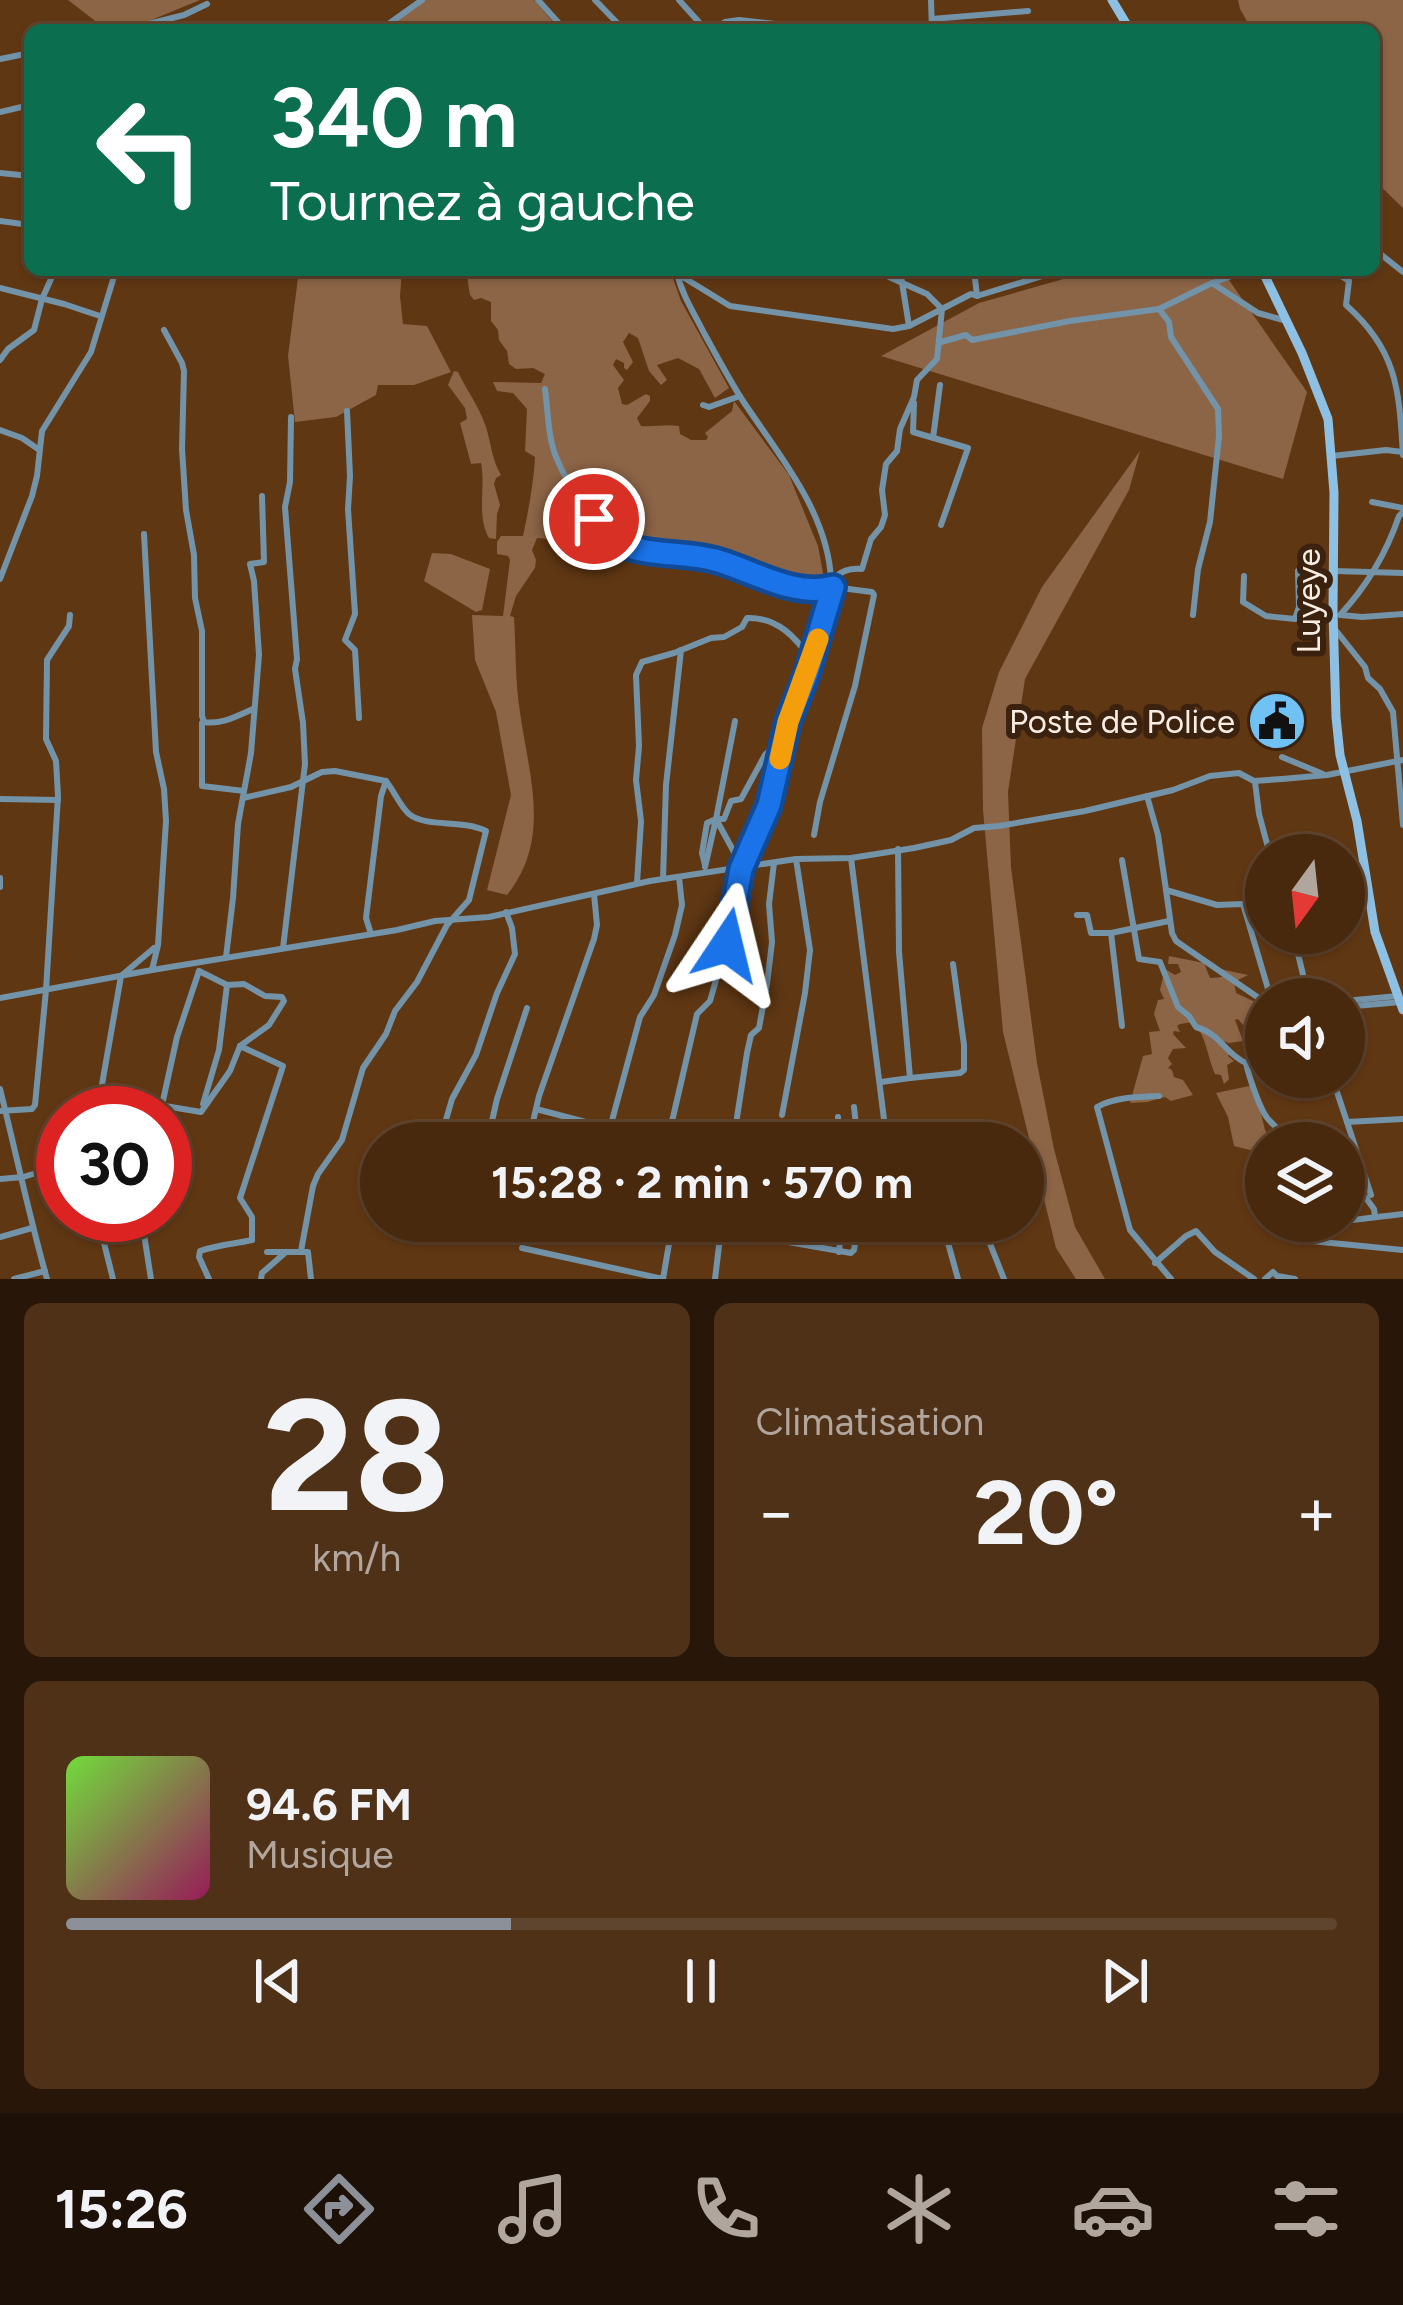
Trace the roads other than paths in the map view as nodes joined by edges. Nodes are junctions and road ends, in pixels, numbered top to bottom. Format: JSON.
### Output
{"nodes":[{"id":1,"x":422,"y":0,"type":"edge"},
{"id":2,"x":538,"y":0,"type":"edge"},
{"id":3,"x":596,"y":0,"type":"edge"},
{"id":4,"x":679,"y":0,"type":"edge"},
{"id":5,"x":931,"y":0,"type":"edge"},
{"id":6,"x":207,"y":4,"type":"dead end"},
{"id":7,"x":1028,"y":11,"type":"dead end"},
{"id":8,"x":932,"y":19,"type":"junction"},
{"id":9,"x":149,"y":24,"type":"edge"},
{"id":10,"x":388,"y":24,"type":"edge"},
{"id":11,"x":560,"y":24,"type":"edge"},
{"id":12,"x":618,"y":24,"type":"edge"},
{"id":13,"x":703,"y":24,"type":"edge"},
{"id":14,"x":721,"y":24,"type":"edge"},
{"id":15,"x":776,"y":24,"type":"edge"},
{"id":16,"x":932,"y":24,"type":"edge"},
{"id":17,"x":52,"y":276,"type":"edge"},
{"id":18,"x":114,"y":276,"type":"edge"},
{"id":19,"x":678,"y":276,"type":"edge"},
{"id":20,"x":683,"y":276,"type":"edge"},
{"id":21,"x":888,"y":276,"type":"edge"},
{"id":22,"x":901,"y":276,"type":"edge"},
{"id":23,"x":975,"y":276,"type":"edge"},
{"id":24,"x":1042,"y":276,"type":"edge"},
{"id":25,"x":1231,"y":276,"type":"edge"},
{"id":26,"x":1265,"y":276,"type":"edge"},
{"id":27,"x":1341,"y":276,"type":"edge"},
{"id":28,"x":903,"y":283,"type":"junction"},
{"id":29,"x":1212,"y":283,"type":"junction"},
{"id":30,"x":0,"y":288,"type":"edge"},
{"id":31,"x":977,"y":296,"type":"junction"},
{"id":32,"x":42,"y":299,"type":"junction"},
{"id":33,"x":942,"y":309,"type":"junction"},
{"id":34,"x":1159,"y":309,"type":"junction"},
{"id":35,"x":102,"y":317,"type":"junction"},
{"id":36,"x":1287,"y":321,"type":"junction"},
{"id":37,"x":909,"y":326,"type":"junction"},
{"id":38,"x":164,"y":330,"type":"dead end"},
{"id":39,"x":940,"y":342,"type":"junction"},
{"id":40,"x":0,"y":360,"type":"edge"},
{"id":41,"x":940,"y":385,"type":"dead end"},
{"id":42,"x":545,"y":389,"type":"dead end"},
{"id":43,"x":740,"y":397,"type":"junction"},
{"id":44,"x":914,"y":397,"type":"junction"},
{"id":45,"x":703,"y":405,"type":"dead end"},
{"id":46,"x":347,"y":411,"type":"dead end"},
{"id":47,"x":291,"y":416,"type":"dead end"},
{"id":48,"x":0,"y":430,"type":"edge"},
{"id":49,"x":932,"y":438,"type":"junction"},
{"id":50,"x":38,"y":449,"type":"junction"},
{"id":51,"x":1403,"y":453,"type":"edge"},
{"id":52,"x":1332,"y":456,"type":"junction"},
{"id":53,"x":262,"y":496,"type":"dead end"},
{"id":54,"x":1372,"y":502,"type":"dead end"},
{"id":55,"x":1403,"y":510,"type":"edge"},
{"id":56,"x":941,"y":525,"type":"dead end"},
{"id":57,"x":145,"y":534,"type":"dead end"},
{"id":58,"x":4,"y":556,"type":"edge"},
{"id":59,"x":1298,"y":571,"type":"dead end"},
{"id":60,"x":1335,"y":571,"type":"junction"},
{"id":61,"x":1373,"y":571,"type":"junction"},
{"id":62,"x":1403,"y":573,"type":"edge"},
{"id":63,"x":1244,"y":576,"type":"dead end"},
{"id":64,"x":0,"y":579,"type":"edge"},
{"id":65,"x":832,"y":584,"type":"junction"},
{"id":66,"x":1299,"y":607,"type":"junction"},
{"id":67,"x":1403,"y":614,"type":"edge"},
{"id":68,"x":70,"y":615,"type":"dead end"},
{"id":69,"x":1193,"y":615,"type":"dead end"},
{"id":70,"x":1335,"y":618,"type":"junction"},
{"id":71,"x":681,"y":650,"type":"junction"},
{"id":72,"x":811,"y":660,"type":"junction"},
{"id":73,"x":253,"y":709,"type":"junction"},
{"id":74,"x":359,"y":718,"type":"dead end"},
{"id":75,"x":202,"y":719,"type":"junction"},
{"id":76,"x":735,"y":721,"type":"dead end"},
{"id":77,"x":785,"y":736,"type":"junction"},
{"id":78,"x":1282,"y":758,"type":"dead end"},
{"id":79,"x":1401,"y":761,"type":"edge"},
{"id":80,"x":1344,"y":771,"type":"junction"},
{"id":81,"x":1327,"y":775,"type":"junction"},
{"id":82,"x":304,"y":781,"type":"junction"},
{"id":83,"x":386,"y":781,"type":"junction"},
{"id":84,"x":1254,"y":781,"type":"junction"},
{"id":85,"x":243,"y":795,"type":"junction"},
{"id":86,"x":1147,"y":796,"type":"junction"},
{"id":87,"x":0,"y":799,"type":"edge"},
{"id":88,"x":58,"y":800,"type":"junction"},
{"id":89,"x":716,"y":819,"type":"junction"},
{"id":90,"x":1403,"y":825,"type":"edge"},
{"id":91,"x":1264,"y":834,"type":"edge"},
{"id":92,"x":814,"y":835,"type":"dead end"},
{"id":93,"x":898,"y":850,"type":"junction"},
{"id":94,"x":851,"y":858,"type":"junction"},
{"id":95,"x":796,"y":860,"type":"junction"},
{"id":96,"x":1122,"y":860,"type":"dead end"},
{"id":97,"x":774,"y":863,"type":"junction"},
{"id":98,"x":743,"y":866,"type":"junction"},
{"id":99,"x":703,"y":871,"type":"junction"},
{"id":100,"x":679,"y":878,"type":"junction"},
{"id":101,"x":663,"y":879,"type":"junction"},
{"id":102,"x":637,"y":883,"type":"junction"},
{"id":103,"x":1166,"y":890,"type":"junction"},
{"id":104,"x":594,"y":894,"type":"junction"},
{"id":105,"x":506,"y":913,"type":"junction"},
{"id":106,"x":1077,"y":915,"type":"dead end"},
{"id":107,"x":1169,"y":920,"type":"junction"},
{"id":108,"x":450,"y":921,"type":"junction"},
{"id":109,"x":1132,"y":928,"type":"junction"},
{"id":110,"x":1111,"y":933,"type":"junction"},
{"id":111,"x":371,"y":934,"type":"junction"},
{"id":112,"x":158,"y":946,"type":"junction"},
{"id":113,"x":283,"y":948,"type":"junction"},
{"id":114,"x":226,"y":957,"type":"junction"},
{"id":115,"x":953,"y":964,"type":"dead end"},
{"id":116,"x":200,"y":966,"type":"junction"},
{"id":117,"x":152,"y":970,"type":"junction"},
{"id":118,"x":122,"y":976,"type":"junction"},
{"id":119,"x":1262,"y":978,"type":"edge"},
{"id":120,"x":227,"y":985,"type":"junction"},
{"id":121,"x":1245,"y":986,"type":"edge"},
{"id":122,"x":46,"y":989,"type":"junction"},
{"id":123,"x":0,"y":998,"type":"edge"},
{"id":124,"x":1401,"y":1003,"type":"edge"},
{"id":125,"x":1365,"y":1004,"type":"edge"},
{"id":126,"x":527,"y":1008,"type":"dead end"},
{"id":127,"x":1122,"y":1025,"type":"dead end"},
{"id":128,"x":240,"y":1046,"type":"junction"},
{"id":129,"x":910,"y":1078,"type":"junction"},
{"id":130,"x":881,"y":1082,"type":"junction"},
{"id":131,"x":102,"y":1086,"type":"edge"},
{"id":132,"x":166,"y":1086,"type":"edge"},
{"id":133,"x":0,"y":1089,"type":"edge"},
{"id":134,"x":1159,"y":1096,"type":"dead end"},
{"id":135,"x":1339,"y":1098,"type":"edge"},
{"id":136,"x":854,"y":1107,"type":"dead end"},
{"id":137,"x":536,"y":1108,"type":"junction"},
{"id":138,"x":202,"y":1109,"type":"junction"},
{"id":139,"x":3,"y":1111,"type":"edge"},
{"id":140,"x":192,"y":1111,"type":"edge"},
{"id":141,"x":782,"y":1115,"type":"dead end"},
{"id":142,"x":838,"y":1117,"type":"dead end"},
{"id":143,"x":1403,"y":1119,"type":"edge"},
{"id":144,"x":445,"y":1122,"type":"edge"},
{"id":145,"x":492,"y":1122,"type":"edge"},
{"id":146,"x":533,"y":1122,"type":"edge"},
{"id":147,"x":587,"y":1122,"type":"edge"},
{"id":148,"x":614,"y":1122,"type":"edge"},
{"id":149,"x":671,"y":1122,"type":"edge"},
{"id":150,"x":736,"y":1122,"type":"edge"},
{"id":151,"x":838,"y":1122,"type":"edge"},
{"id":152,"x":856,"y":1122,"type":"edge"},
{"id":153,"x":885,"y":1122,"type":"edge"},
{"id":154,"x":1272,"y":1122,"type":"edge"},
{"id":155,"x":1347,"y":1122,"type":"joint"},
{"id":156,"x":36,"y":1173,"type":"edge"},
{"id":157,"x":23,"y":1177,"type":"junction"},
{"id":158,"x":1365,"y":1177,"type":"edge"},
{"id":159,"x":0,"y":1179,"type":"edge"},
{"id":160,"x":1371,"y":1195,"type":"dead end"},
{"id":161,"x":1365,"y":1196,"type":"edge"},
{"id":162,"x":1403,"y":1214,"type":"edge"},
{"id":163,"x":1375,"y":1217,"type":"junction"},
{"id":164,"x":1365,"y":1218,"type":"edge"},
{"id":165,"x":32,"y":1228,"type":"junction"},
{"id":166,"x":0,"y":1237,"type":"edge"},
{"id":167,"x":252,"y":1240,"type":"junction"},
{"id":168,"x":104,"y":1242,"type":"edge"},
{"id":169,"x":145,"y":1242,"type":"edge"},
{"id":170,"x":669,"y":1242,"type":"edge"},
{"id":171,"x":719,"y":1242,"type":"edge"},
{"id":172,"x":793,"y":1242,"type":"edge"},
{"id":173,"x":839,"y":1242,"type":"edge"},
{"id":174,"x":855,"y":1242,"type":"edge"},
{"id":175,"x":948,"y":1242,"type":"edge"},
{"id":176,"x":989,"y":1242,"type":"edge"},
{"id":177,"x":1321,"y":1242,"type":"edge"},
{"id":178,"x":522,"y":1247,"type":"dead end"},
{"id":179,"x":301,"y":1250,"type":"junction"},
{"id":180,"x":1403,"y":1250,"type":"edge"},
{"id":181,"x":267,"y":1252,"type":"junction"},
{"id":182,"x":286,"y":1252,"type":"junction"},
{"id":183,"x":838,"y":1252,"type":"junction"},
{"id":184,"x":275,"y":1263,"type":"junction"},
{"id":185,"x":1155,"y":1263,"type":"junction"},
{"id":186,"x":46,"y":1275,"type":"edge"},
{"id":187,"x":14,"y":1279,"type":"edge"},
{"id":188,"x":113,"y":1279,"type":"edge"},
{"id":189,"x":151,"y":1279,"type":"edge"},
{"id":190,"x":209,"y":1279,"type":"edge"},
{"id":191,"x":261,"y":1279,"type":"edge"},
{"id":192,"x":311,"y":1279,"type":"edge"},
{"id":193,"x":715,"y":1279,"type":"edge"},
{"id":194,"x":958,"y":1279,"type":"edge"},
{"id":195,"x":1004,"y":1279,"type":"edge"},
{"id":196,"x":1171,"y":1279,"type":"edge"},
{"id":197,"x":1254,"y":1279,"type":"edge"},
{"id":198,"x":1264,"y":1279,"type":"edge"},
{"id":199,"x":1295,"y":1279,"type":"edge"}],
"edges":[{"from":1,"to":10,"type":"street"},
{"from":2,"to":11,"type":"street"},
{"from":3,"to":12,"type":"street"},
{"from":4,"to":13,"type":"street"},
{"from":5,"to":8,"type":"street"},
{"from":6,"to":9,"type":"street"},
{"from":7,"to":8,"type":"street"},
{"from":8,"to":16,"type":"street"},
{"from":14,"to":15,"type":"street"},
{"from":17,"to":32,"type":"street"},
{"from":18,"to":35,"type":"street"},
{"from":19,"to":43,"type":"street"},
{"from":20,"to":37,"type":"street"},
{"from":21,"to":28,"type":"street"},
{"from":22,"to":28,"type":"street"},
{"from":23,"to":31,"type":"street"},
{"from":24,"to":31,"type":"street"},
{"from":25,"to":29,"type":"street"},
{"from":26,"to":36,"type":"street","name":"Luyeye"},
{"from":27,"to":51,"type":"street"},
{"from":28,"to":33,"type":"street"},
{"from":28,"to":37,"type":"street"},
{"from":29,"to":34,"type":"street"},
{"from":29,"to":36,"type":"street"},
{"from":30,"to":32,"type":"street"},
{"from":31,"to":33,"type":"street"},
{"from":32,"to":35,"type":"street"},
{"from":32,"to":40,"type":"street"},
{"from":33,"to":37,"type":"street"},
{"from":33,"to":39,"type":"street"},
{"from":34,"to":39,"type":"street"},
{"from":34,"to":69,"type":"street"},
{"from":35,"to":50,"type":"street"},
{"from":36,"to":52,"type":"street","name":"Luyeye"},
{"from":38,"to":75,"type":"street"},
{"from":39,"to":44,"type":"street"},
{"from":41,"to":49,"type":"street"},
{"from":42,"to":65,"type":"street"},
{"from":43,"to":45,"type":"street"},
{"from":43,"to":65,"type":"street"},
{"from":44,"to":49,"type":"street"},
{"from":44,"to":65,"type":"street"},
{"from":46,"to":74,"type":"street"},
{"from":47,"to":82,"type":"street"},
{"from":48,"to":50,"type":"street"},
{"from":49,"to":56,"type":"street"},
{"from":50,"to":58,"type":"street"},
{"from":51,"to":52,"type":"street"},
{"from":52,"to":60,"type":"street","name":"Luyeye"},
{"from":53,"to":73,"type":"street"},
{"from":54,"to":55,"type":"street"},
{"from":55,"to":61,"type":"street"},
{"from":57,"to":112,"type":"street"},
{"from":58,"to":64,"type":"street"},
{"from":59,"to":66,"type":"street"},
{"from":60,"to":61,"type":"street"},
{"from":60,"to":70,"type":"street","name":"Luyeye"},
{"from":61,"to":62,"type":"street"},
{"from":61,"to":70,"type":"street"},
{"from":63,"to":66,"type":"street"},
{"from":65,"to":72,"type":"street"},
{"from":65,"to":92,"type":"street"},
{"from":66,"to":70,"type":"street"},
{"from":67,"to":70,"type":"street"},
{"from":68,"to":88,"type":"street"},
{"from":70,"to":79,"type":"street"},
{"from":70,"to":80,"type":"street","name":"Luyeye"},
{"from":71,"to":72,"type":"street"},
{"from":71,"to":101,"type":"street"},
{"from":71,"to":102,"type":"street"},
{"from":72,"to":77,"type":"street"},
{"from":73,"to":75,"type":"street"},
{"from":73,"to":85,"type":"street"},
{"from":75,"to":85,"type":"street"},
{"from":76,"to":89,"type":"street"},
{"from":77,"to":89,"type":"street"},
{"from":77,"to":98,"type":"street"},
{"from":78,"to":81,"type":"street"},
{"from":79,"to":80,"type":"street"},
{"from":79,"to":90,"type":"street"},
{"from":80,"to":81,"type":"street"},
{"from":80,"to":124,"type":"street","name":"Luyeye"},
{"from":81,"to":84,"type":"street"},
{"from":82,"to":83,"type":"street"},
{"from":82,"to":85,"type":"street"},
{"from":82,"to":113,"type":"street"},
{"from":83,"to":108,"type":"street"},
{"from":83,"to":111,"type":"street"},
{"from":84,"to":86,"type":"street"},
{"from":84,"to":91,"type":"street"},
{"from":85,"to":114,"type":"street"},
{"from":86,"to":93,"type":"street"},
{"from":86,"to":103,"type":"street"},
{"from":87,"to":88,"type":"street"},
{"from":88,"to":122,"type":"street"},
{"from":89,"to":98,"type":"street"},
{"from":89,"to":99,"type":"street"},
{"from":93,"to":94,"type":"street"},
{"from":93,"to":129,"type":"street"},
{"from":94,"to":95,"type":"street"},
{"from":94,"to":130,"type":"street"},
{"from":95,"to":97,"type":"street"},
{"from":95,"to":141,"type":"street"},
{"from":96,"to":109,"type":"street"},
{"from":97,"to":98,"type":"street"},
{"from":97,"to":150,"type":"street"},
{"from":98,"to":99,"type":"street"},
{"from":98,"to":149,"type":"street"},
{"from":99,"to":100,"type":"street"},
{"from":100,"to":101,"type":"street"},
{"from":100,"to":148,"type":"street"},
{"from":101,"to":102,"type":"street"},
{"from":102,"to":104,"type":"street"},
{"from":103,"to":107,"type":"street"},
{"from":103,"to":119,"type":"street"},
{"from":104,"to":105,"type":"street"},
{"from":104,"to":137,"type":"street"},
{"from":105,"to":108,"type":"street"},
{"from":105,"to":144,"type":"street"},
{"from":106,"to":110,"type":"street"},
{"from":107,"to":109,"type":"street"},
{"from":107,"to":121,"type":"street"},
{"from":108,"to":111,"type":"street"},
{"from":108,"to":179,"type":"street"},
{"from":109,"to":110,"type":"street"},
{"from":109,"to":154,"type":"street"},
{"from":110,"to":127,"type":"street"},
{"from":111,"to":113,"type":"street"},
{"from":112,"to":117,"type":"street"},
{"from":112,"to":118,"type":"street"},
{"from":113,"to":114,"type":"street"},
{"from":114,"to":116,"type":"street"},
{"from":115,"to":129,"type":"street"},
{"from":116,"to":117,"type":"street"},
{"from":116,"to":120,"type":"street"},
{"from":116,"to":132,"type":"street"},
{"from":117,"to":118,"type":"street"},
{"from":118,"to":122,"type":"street"},
{"from":118,"to":131,"type":"street"},
{"from":120,"to":128,"type":"street"},
{"from":120,"to":138,"type":"street"},
{"from":122,"to":123,"type":"street"},
{"from":122,"to":139,"type":"street"},
{"from":124,"to":125,"type":"street"},
{"from":126,"to":145,"type":"street"},
{"from":128,"to":138,"type":"street"},
{"from":128,"to":167,"type":"street"},
{"from":129,"to":130,"type":"street"},
{"from":130,"to":153,"type":"street"},
{"from":133,"to":139,"type":"street"},
{"from":134,"to":185,"type":"street"},
{"from":135,"to":155,"type":"street"},
{"from":136,"to":152,"type":"street"},
{"from":137,"to":146,"type":"street"},
{"from":137,"to":147,"type":"street"},
{"from":138,"to":140,"type":"street"},
{"from":139,"to":157,"type":"street"},
{"from":142,"to":151,"type":"street"},
{"from":143,"to":155,"type":"street"},
{"from":156,"to":157,"type":"street"},
{"from":157,"to":159,"type":"street"},
{"from":157,"to":165,"type":"street"},
{"from":158,"to":160,"type":"street"},
{"from":161,"to":163,"type":"street"},
{"from":162,"to":163,"type":"street"},
{"from":163,"to":164,"type":"street"},
{"from":165,"to":166,"type":"street"},
{"from":165,"to":186,"type":"street"},
{"from":167,"to":181,"type":"street"},
{"from":167,"to":190,"type":"street"},
{"from":168,"to":188,"type":"street"},
{"from":169,"to":189,"type":"street"},
{"from":170,"to":178,"type":"street"},
{"from":171,"to":193,"type":"street"},
{"from":172,"to":183,"type":"street"},
{"from":173,"to":183,"type":"street"},
{"from":174,"to":183,"type":"street"},
{"from":175,"to":194,"type":"street"},
{"from":176,"to":195,"type":"street"},
{"from":177,"to":180,"type":"street"},
{"from":179,"to":182,"type":"street"},
{"from":179,"to":192,"type":"street"},
{"from":181,"to":182,"type":"street"},
{"from":181,"to":184,"type":"street"},
{"from":182,"to":184,"type":"street"},
{"from":184,"to":191,"type":"street"},
{"from":185,"to":196,"type":"street"},
{"from":185,"to":197,"type":"street"},
{"from":186,"to":187,"type":"street"},
{"from":198,"to":199,"type":"street"}]}
